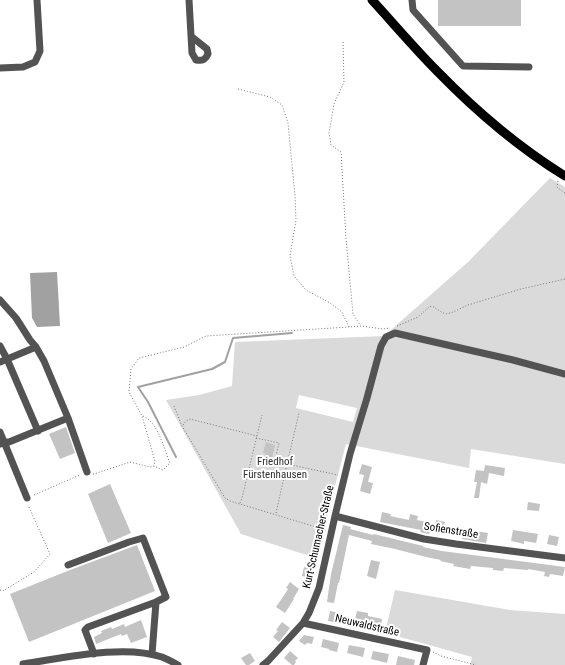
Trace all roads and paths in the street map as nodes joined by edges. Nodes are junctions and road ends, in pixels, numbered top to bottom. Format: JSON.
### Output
{"nodes":[{"id":1,"x":37,"y":0,"type":"edge"},
{"id":2,"x":189,"y":0,"type":"edge"},
{"id":3,"x":372,"y":0,"type":"edge"},
{"id":4,"x":412,"y":0,"type":"edge"},
{"id":5,"x":192,"y":37,"type":"junction"},
{"id":6,"x":343,"y":42,"type":"dead end"},
{"id":7,"x":529,"y":67,"type":"dead end"},
{"id":8,"x":0,"y":68,"type":"edge"},
{"id":9,"x":238,"y":89,"type":"dead end"},
{"id":10,"x":563,"y":174,"type":"edge"},
{"id":11,"x":565,"y":193,"type":"edge"},
{"id":12,"x":565,"y":279,"type":"edge"},
{"id":13,"x":0,"y":300,"type":"edge"},
{"id":14,"x":361,"y":326,"type":"junction"},
{"id":15,"x":398,"y":326,"type":"dead end"},
{"id":16,"x":349,"y":327,"type":"junction"},
{"id":17,"x":390,"y":328,"type":"dead end"},
{"id":18,"x":0,"y":346,"type":"edge"},
{"id":19,"x":36,"y":346,"type":"junction"},
{"id":20,"x":3,"y":360,"type":"edge"},
{"id":21,"x":565,"y":374,"type":"edge"},
{"id":22,"x":174,"y":406,"type":"dead end"},
{"id":23,"x":299,"y":413,"type":"dead end"},
{"id":24,"x":262,"y":415,"type":"dead end"},
{"id":25,"x":142,"y":416,"type":"junction"},
{"id":26,"x":68,"y":418,"type":"junction"},
{"id":27,"x":182,"y":426,"type":"junction"},
{"id":28,"x":38,"y":431,"type":"junction"},
{"id":29,"x":0,"y":432,"type":"edge"},
{"id":30,"x":256,"y":437,"type":"junction"},
{"id":31,"x":2,"y":443,"type":"edge"},
{"id":32,"x":287,"y":464,"type":"junction"},
{"id":33,"x":154,"y":466,"type":"junction"},
{"id":34,"x":91,"y":473,"type":"junction"},
{"id":35,"x":344,"y":476,"type":"junction"},
{"id":36,"x":27,"y":498,"type":"junction"},
{"id":37,"x":240,"y":503,"type":"junction"},
{"id":38,"x":276,"y":514,"type":"junction"},
{"id":39,"x":335,"y":516,"type":"junction"},
{"id":40,"x":332,"y":531,"type":"junction"},
{"id":41,"x":565,"y":558,"type":"edge"},
{"id":42,"x":68,"y":565,"type":"dead end"},
{"id":43,"x":0,"y":590,"type":"edge"},
{"id":44,"x":156,"y":602,"type":"junction"},
{"id":45,"x":303,"y":623,"type":"junction"},
{"id":46,"x":426,"y":650,"type":"junction"},
{"id":47,"x":94,"y":654,"type":"junction"},
{"id":48,"x":152,"y":654,"type":"junction"},
{"id":49,"x":23,"y":664,"type":"edge"},
{"id":50,"x":178,"y":665,"type":"edge"},
{"id":51,"x":263,"y":665,"type":"edge"},
{"id":52,"x":423,"y":665,"type":"edge"},
{"id":53,"x":476,"y":665,"type":"edge"}],
"edges":[{"from":1,"to":8,"type":"street"},
{"from":2,"to":5,"type":"street"},
{"from":3,"to":10,"type":"main road"},
{"from":4,"to":7,"type":"street"},
{"from":5,"to":5,"type":"street"},
{"from":6,"to":14,"type":"path"},
{"from":9,"to":16,"type":"path"},
{"from":10,"to":11,"type":"path"},
{"from":12,"to":15,"type":"path"},
{"from":13,"to":19,"type":"street"},
{"from":14,"to":16,"type":"path"},
{"from":14,"to":17,"type":"path"},
{"from":16,"to":25,"type":"path"},
{"from":18,"to":20,"type":"street"},
{"from":19,"to":20,"type":"street"},
{"from":19,"to":26,"type":"street"},
{"from":20,"to":28,"type":"street"},
{"from":21,"to":35,"type":"street","name":"Kurt-Schumacher-Straße"},
{"from":22,"to":27,"type":"path"},
{"from":23,"to":32,"type":"path"},
{"from":24,"to":30,"type":"path"},
{"from":25,"to":33,"type":"path"},
{"from":25,"to":33,"type":"path"},
{"from":26,"to":28,"type":"street"},
{"from":26,"to":34,"type":"street"},
{"from":27,"to":30,"type":"path"},
{"from":27,"to":37,"type":"path"},
{"from":28,"to":31,"type":"street"},
{"from":29,"to":31,"type":"street"},
{"from":30,"to":32,"type":"path"},
{"from":30,"to":37,"type":"path"},
{"from":31,"to":36,"type":"street"},
{"from":32,"to":35,"type":"path"},
{"from":32,"to":38,"type":"path"},
{"from":33,"to":34,"type":"path"},
{"from":34,"to":36,"type":"path"},
{"from":35,"to":39,"type":"street","name":"Kurt-Schumacher-Straße"},
{"from":36,"to":43,"type":"path"},
{"from":37,"to":38,"type":"path"},
{"from":38,"to":40,"type":"path"},
{"from":39,"to":40,"type":"street","name":"Kurt-Schumacher-Straße"},
{"from":39,"to":41,"type":"street","name":"Sofienstraße"},
{"from":40,"to":45,"type":"street","name":"Kurt-Schumacher-Straße"},
{"from":42,"to":44,"type":"street"},
{"from":44,"to":47,"type":"street"},
{"from":44,"to":48,"type":"street"},
{"from":45,"to":46,"type":"street","name":"Neuwaldstraße"},
{"from":45,"to":51,"type":"street","name":"Kurt-Schumacher-Straße"},
{"from":46,"to":52,"type":"street"},
{"from":46,"to":53,"type":"path"},
{"from":47,"to":48,"type":"street"},
{"from":47,"to":49,"type":"street"},
{"from":48,"to":50,"type":"street"}]}
